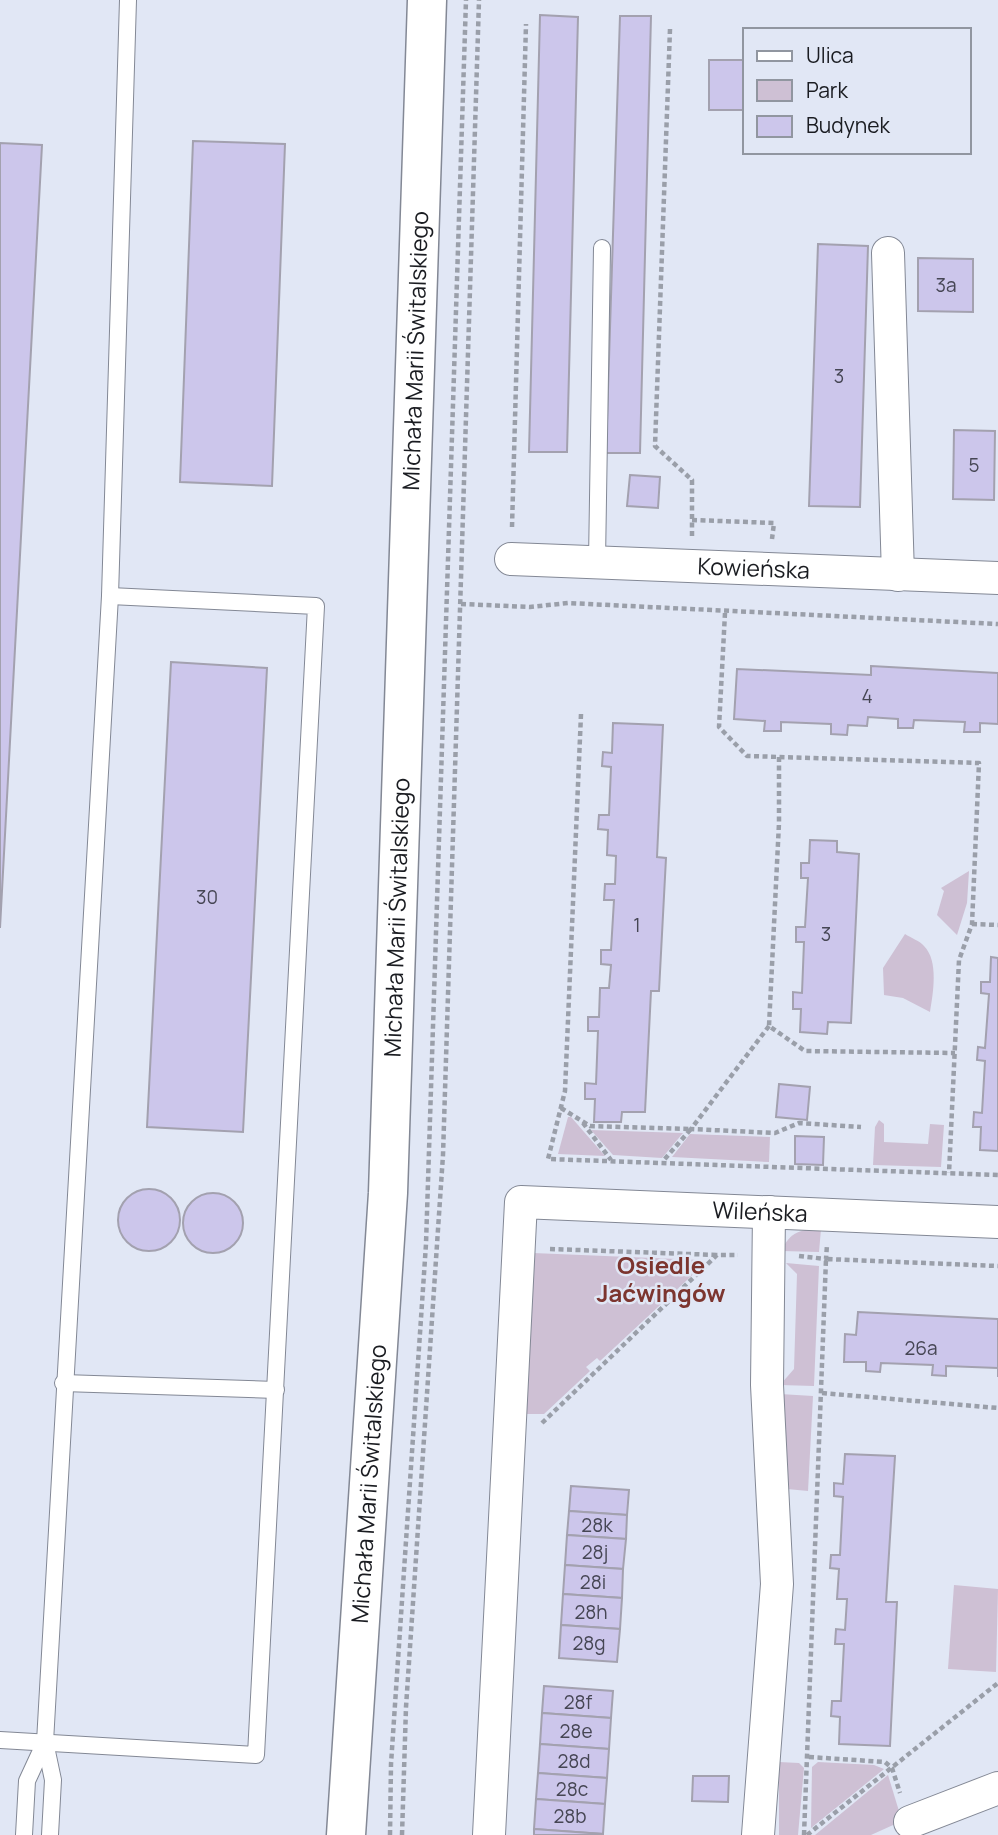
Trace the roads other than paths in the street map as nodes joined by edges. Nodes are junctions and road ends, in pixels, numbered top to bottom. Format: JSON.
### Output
{"nodes":[{"id":1,"x":128,"y":0,"type":"edge"},
{"id":2,"x":428,"y":0,"type":"edge"},
{"id":3,"x":602,"y":248,"type":"dead end"},
{"id":4,"x":888,"y":253,"type":"dead end"},
{"id":5,"x":512,"y":559,"type":"road end"},
{"id":6,"x":597,"y":561,"type":"junction"},
{"id":7,"x":898,"y":575,"type":"junction"},
{"id":8,"x":998,"y":578,"type":"edge"},
{"id":9,"x":110,"y":596,"type":"junction"},
{"id":10,"x":769,"y":1212,"type":"junction"},
{"id":11,"x":998,"y":1222,"type":"edge"},
{"id":12,"x":63,"y":1383,"type":"junction"},
{"id":13,"x":276,"y":1390,"type":"junction"},
{"id":14,"x":0,"y":1740,"type":"edge"},
{"id":15,"x":45,"y":1742,"type":"junction"},
{"id":16,"x":998,"y":1788,"type":"edge"},
{"id":17,"x":910,"y":1822,"type":"road end"},
{"id":18,"x":24,"y":1835,"type":"edge"},
{"id":19,"x":50,"y":1835,"type":"edge"},
{"id":20,"x":346,"y":1835,"type":"edge"},
{"id":21,"x":489,"y":1835,"type":"edge"},
{"id":22,"x":758,"y":1835,"type":"edge"}],
"edges":[{"from":1,"to":9,"type":"lane"},
{"from":2,"to":20,"type":"main road","name":"Michała Marii Świtalskiego"},
{"from":3,"to":6,"type":"lane"},
{"from":4,"to":7,"type":"street"},
{"from":5,"to":6,"type":"street","name":"Kowieńska"},
{"from":6,"to":7,"type":"street","name":"Kowieńska"},
{"from":7,"to":8,"type":"street","name":"Kowieńska"},
{"from":9,"to":12,"type":"lane"},
{"from":9,"to":13,"type":"lane"},
{"from":10,"to":11,"type":"street","name":"Wileńska"},
{"from":10,"to":21,"type":"street","name":"Wileńska"},
{"from":10,"to":22,"type":"street"},
{"from":12,"to":13,"type":"lane"},
{"from":12,"to":15,"type":"lane"},
{"from":13,"to":15,"type":"lane"},
{"from":14,"to":15,"type":"lane"},
{"from":15,"to":18,"type":"lane"},
{"from":15,"to":19,"type":"lane"},
{"from":16,"to":17,"type":"street"}]}
